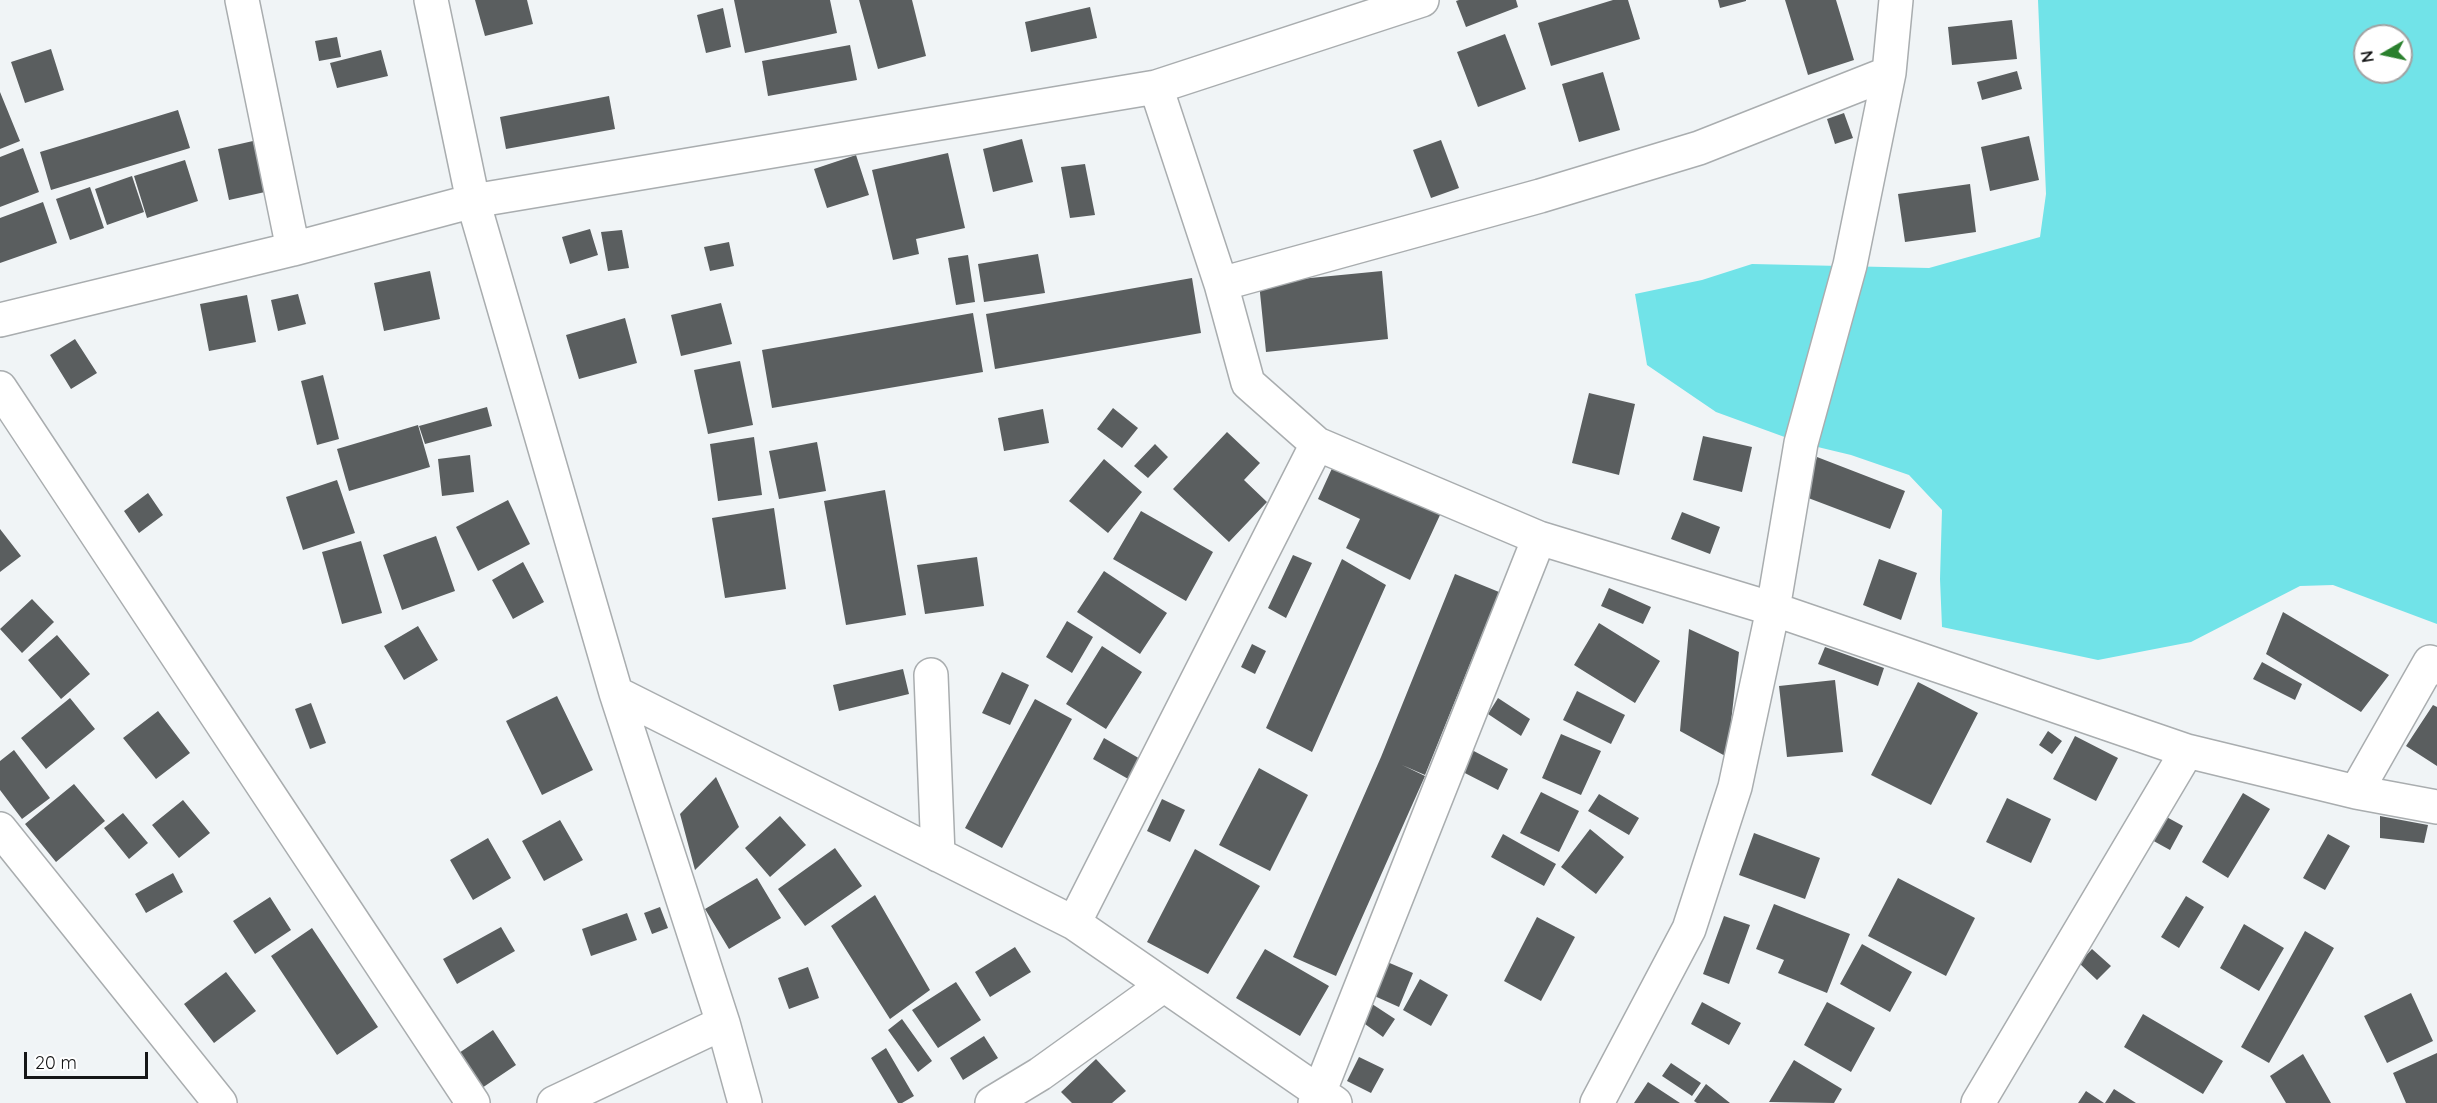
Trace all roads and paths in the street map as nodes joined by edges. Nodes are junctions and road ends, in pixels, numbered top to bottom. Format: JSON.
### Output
{"nodes":[{"id":1,"x":242,"y":0,"type":"edge"},
{"id":2,"x":431,"y":0,"type":"edge"},
{"id":3,"x":1422,"y":0,"type":"edge"},
{"id":4,"x":1896,"y":0,"type":"edge"},
{"id":5,"x":1889,"y":73,"type":"junction"},
{"id":6,"x":1156,"y":87,"type":"junction"},
{"id":7,"x":473,"y":201,"type":"junction"},
{"id":8,"x":292,"y":249,"type":"junction"},
{"id":9,"x":1221,"y":285,"type":"junction"},
{"id":10,"x":0,"y":320,"type":"edge"},
{"id":11,"x":0,"y":388,"type":"edge"},
{"id":12,"x":1317,"y":444,"type":"junction"},
{"id":13,"x":1539,"y":538,"type":"junction"},
{"id":14,"x":1773,"y":609,"type":"junction"},
{"id":15,"x":2437,"y":668,"type":"edge"},
{"id":16,"x":931,"y":675,"type":"dead end"},
{"id":17,"x":616,"y":693,"type":"junction"},
{"id":18,"x":2187,"y":750,"type":"junction"},
{"id":19,"x":2356,"y":792,"type":"junction"},
{"id":20,"x":2437,"y":807,"type":"edge"},
{"id":21,"x":0,"y":829,"type":"edge"},
{"id":22,"x":938,"y":855,"type":"junction"},
{"id":23,"x":1074,"y":923,"type":"junction"},
{"id":24,"x":1164,"y":985,"type":"junction"},
{"id":25,"x":723,"y":1023,"type":"junction"},
{"id":26,"x":1323,"y":1099,"type":"edge"},
{"id":27,"x":220,"y":1103,"type":"edge"},
{"id":28,"x":473,"y":1103,"type":"edge"},
{"id":29,"x":555,"y":1103,"type":"edge"},
{"id":30,"x":745,"y":1103,"type":"edge"},
{"id":31,"x":992,"y":1103,"type":"edge"},
{"id":32,"x":1597,"y":1103,"type":"edge"},
{"id":33,"x":1978,"y":1103,"type":"edge"}],
"edges":[{"from":1,"to":8,"type":"street"},
{"from":2,"to":7,"type":"street"},
{"from":3,"to":6,"type":"street"},
{"from":4,"to":5,"type":"street"},
{"from":5,"to":9,"type":"street"},
{"from":5,"to":14,"type":"street"},
{"from":6,"to":7,"type":"street"},
{"from":6,"to":9,"type":"street"},
{"from":7,"to":8,"type":"street"},
{"from":7,"to":17,"type":"street"},
{"from":8,"to":10,"type":"street"},
{"from":9,"to":12,"type":"street"},
{"from":11,"to":28,"type":"street"},
{"from":12,"to":13,"type":"street"},
{"from":12,"to":23,"type":"street"},
{"from":13,"to":14,"type":"street"},
{"from":13,"to":26,"type":"street"},
{"from":14,"to":18,"type":"street"},
{"from":14,"to":32,"type":"street"},
{"from":15,"to":19,"type":"street"},
{"from":16,"to":22,"type":"street"},
{"from":17,"to":22,"type":"street"},
{"from":17,"to":25,"type":"street"},
{"from":18,"to":19,"type":"street"},
{"from":18,"to":33,"type":"street"},
{"from":19,"to":20,"type":"street"},
{"from":21,"to":27,"type":"street"},
{"from":22,"to":23,"type":"street"},
{"from":23,"to":24,"type":"street"},
{"from":24,"to":26,"type":"street"},
{"from":24,"to":31,"type":"street"},
{"from":25,"to":29,"type":"street"},
{"from":25,"to":30,"type":"street"}]}
